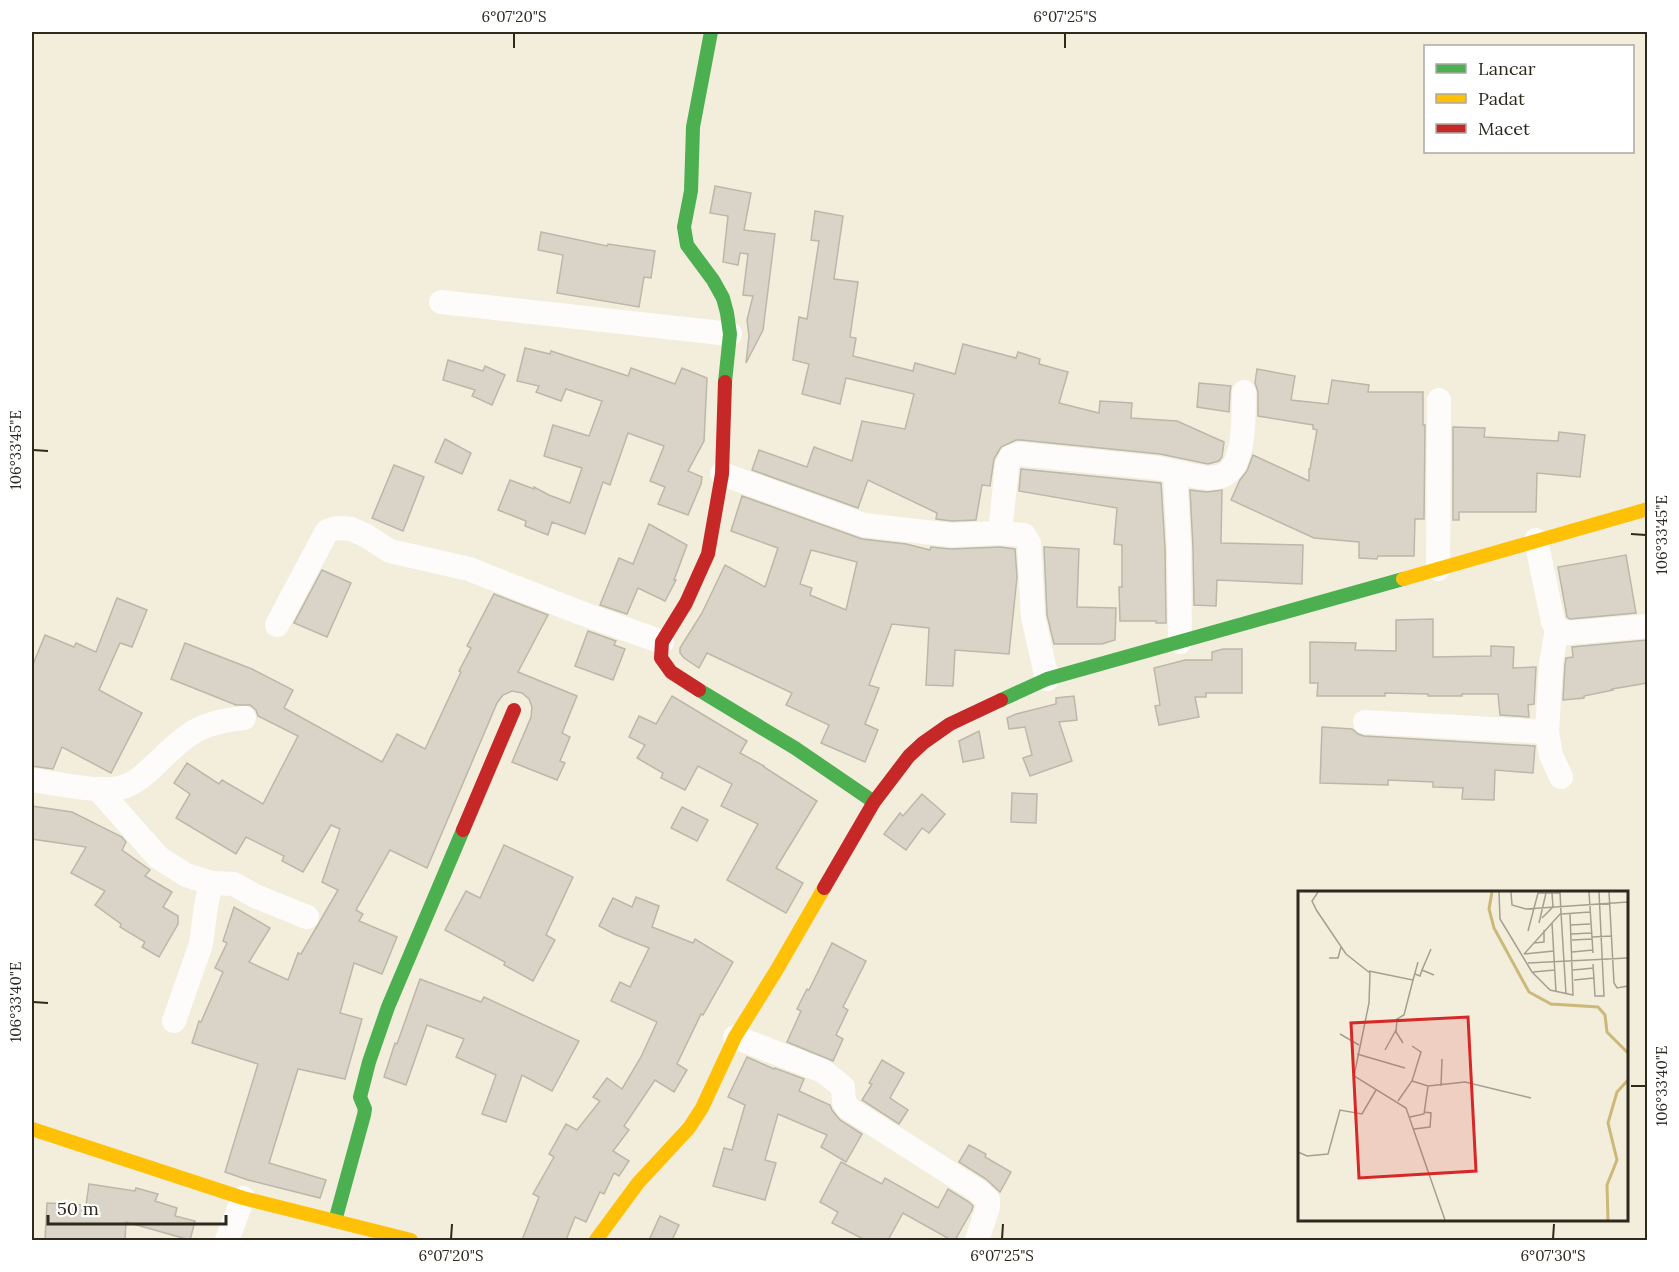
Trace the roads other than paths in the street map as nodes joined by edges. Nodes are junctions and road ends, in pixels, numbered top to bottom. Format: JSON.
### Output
{"nodes":[{"id":1,"x":711,"y":32,"type":"edge"},
{"id":2,"x":441,"y":302,"type":"dead end"},
{"id":3,"x":730,"y":334,"type":"junction"},
{"id":4,"x":1244,"y":392,"type":"dead end"},
{"id":5,"x":1439,"y":400,"type":"dead end"},
{"id":6,"x":1175,"y":472,"type":"junction"},
{"id":7,"x":722,"y":474,"type":"junction"},
{"id":8,"x":1647,"y":509,"type":"edge"},
{"id":9,"x":1000,"y":533,"type":"junction"},
{"id":10,"x":1536,"y":540,"type":"junction"},
{"id":11,"x":1438,"y":569,"type":"junction"},
{"id":12,"x":278,"y":625,"type":"dead end"},
{"id":13,"x":1647,"y":626,"type":"edge"},
{"id":14,"x":1557,"y":629,"type":"junction"},
{"id":15,"x":662,"y":642,"type":"junction"},
{"id":16,"x":1180,"y":642,"type":"junction"},
{"id":17,"x":1047,"y":680,"type":"junction"},
{"id":18,"x":514,"y":710,"type":"dead end"},
{"id":19,"x":244,"y":718,"type":"dead end"},
{"id":20,"x":1365,"y":722,"type":"dead end"},
{"id":21,"x":1547,"y":732,"type":"junction"},
{"id":22,"x":1561,"y":777,"type":"dead end"},
{"id":23,"x":32,"y":780,"type":"edge"},
{"id":24,"x":98,"y":789,"type":"junction"},
{"id":25,"x":874,"y":802,"type":"junction"},
{"id":26,"x":211,"y":883,"type":"junction"},
{"id":27,"x":307,"y":917,"type":"dead end"},
{"id":28,"x":174,"y":1021,"type":"dead end"},
{"id":29,"x":735,"y":1037,"type":"junction"},
{"id":30,"x":32,"y":1129,"type":"edge"},
{"id":31,"x":243,"y":1198,"type":"junction"},
{"id":32,"x":335,"y":1221,"type":"junction"},
{"id":33,"x":227,"y":1240,"type":"edge"},
{"id":34,"x":411,"y":1240,"type":"edge"},
{"id":35,"x":596,"y":1240,"type":"edge"},
{"id":36,"x":977,"y":1240,"type":"edge"}],
"edges":[{"from":1,"to":3,"type":"street"},
{"from":2,"to":3,"type":"street"},
{"from":3,"to":7,"type":"street"},
{"from":4,"to":6,"type":"street"},
{"from":5,"to":11,"type":"street"},
{"from":6,"to":9,"type":"street"},
{"from":6,"to":16,"type":"street"},
{"from":7,"to":9,"type":"street"},
{"from":7,"to":15,"type":"street"},
{"from":8,"to":10,"type":"street"},
{"from":9,"to":17,"type":"street"},
{"from":10,"to":11,"type":"street"},
{"from":10,"to":14,"type":"street"},
{"from":11,"to":16,"type":"street"},
{"from":12,"to":15,"type":"street"},
{"from":13,"to":14,"type":"street"},
{"from":14,"to":21,"type":"street"},
{"from":15,"to":25,"type":"street"},
{"from":16,"to":17,"type":"street"},
{"from":17,"to":25,"type":"street"},
{"from":18,"to":32,"type":"street"},
{"from":19,"to":24,"type":"street"},
{"from":20,"to":21,"type":"street"},
{"from":21,"to":22,"type":"street"},
{"from":23,"to":24,"type":"street"},
{"from":24,"to":26,"type":"street"},
{"from":25,"to":29,"type":"street"},
{"from":26,"to":27,"type":"street"},
{"from":26,"to":28,"type":"street"},
{"from":29,"to":35,"type":"street"},
{"from":29,"to":36,"type":"street"},
{"from":30,"to":31,"type":"street"},
{"from":31,"to":32,"type":"street"},
{"from":31,"to":33,"type":"street"},
{"from":32,"to":34,"type":"street"}]}
